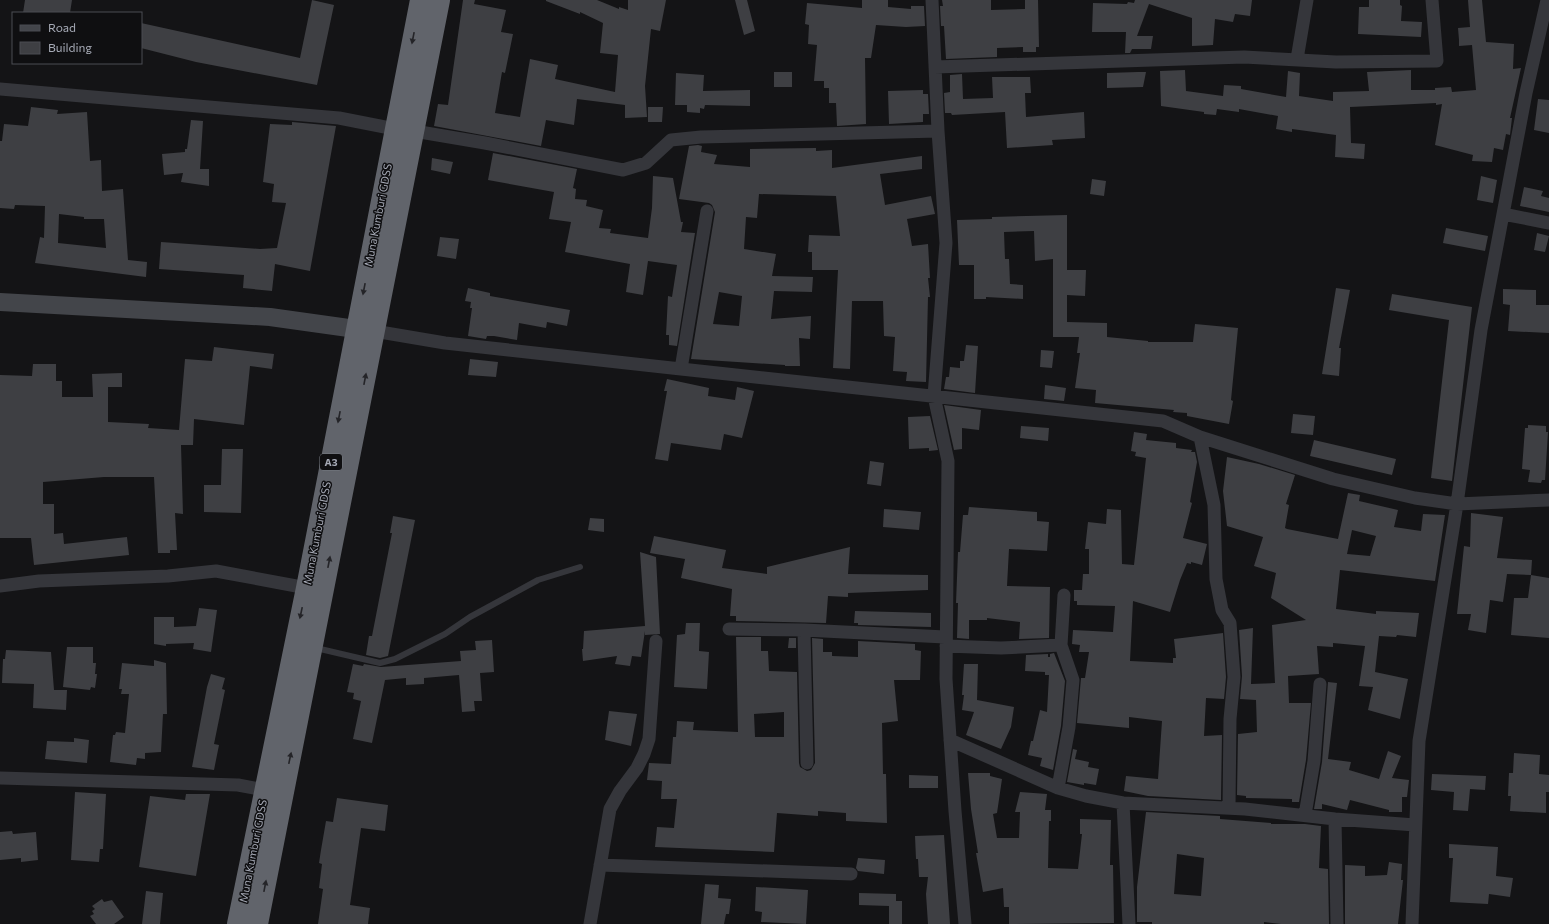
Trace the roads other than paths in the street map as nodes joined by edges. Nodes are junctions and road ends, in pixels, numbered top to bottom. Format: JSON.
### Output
{"nodes":[{"id":1,"x":421,"y":0,"type":"edge"},
{"id":2,"x":439,"y":0,"type":"edge"},
{"id":3,"x":932,"y":0,"type":"edge"},
{"id":4,"x":1307,"y":0,"type":"edge"},
{"id":5,"x":1432,"y":0,"type":"edge"},
{"id":6,"x":1547,"y":0,"type":"edge"},
{"id":7,"x":1297,"y":59,"type":"junction"},
{"id":8,"x":935,"y":67,"type":"junction"},
{"id":9,"x":0,"y":89,"type":"edge"},
{"id":10,"x":404,"y":130,"type":"junction"},
{"id":11,"x":938,"y":131,"type":"junction"},
{"id":12,"x":707,"y":211,"type":"dead end"},
{"id":13,"x":1503,"y":214,"type":"junction"},
{"id":14,"x":1549,"y":222,"type":"edge"},
{"id":15,"x":0,"y":302,"type":"edge"},
{"id":16,"x":365,"y":330,"type":"junction"},
{"id":17,"x":681,"y":368,"type":"junction"},
{"id":18,"x":934,"y":396,"type":"junction"},
{"id":19,"x":1200,"y":437,"type":"junction"},
{"id":20,"x":1549,"y":500,"type":"edge"},
{"id":21,"x":1457,"y":504,"type":"junction"},
{"id":22,"x":580,"y":567,"type":"dead end"},
{"id":23,"x":0,"y":586,"type":"edge"},
{"id":24,"x":307,"y":588,"type":"junction"},
{"id":25,"x":1064,"y":595,"type":"dead end"},
{"id":26,"x":729,"y":629,"type":"dead end"},
{"id":27,"x":804,"y":630,"type":"junction"},
{"id":28,"x":656,"y":641,"type":"dead end"},
{"id":29,"x":945,"y":642,"type":"junction"},
{"id":30,"x":1061,"y":646,"type":"junction"},
{"id":31,"x":312,"y":647,"type":"junction"},
{"id":32,"x":1320,"y":684,"type":"dead end"},
{"id":33,"x":950,"y":740,"type":"junction"},
{"id":34,"x":806,"y":763,"type":"dead end"},
{"id":35,"x":0,"y":778,"type":"edge"},
{"id":36,"x":1058,"y":788,"type":"junction"},
{"id":37,"x":265,"y":790,"type":"junction"},
{"id":38,"x":1123,"y":802,"type":"junction"},
{"id":39,"x":1229,"y":808,"type":"junction"},
{"id":40,"x":1305,"y":815,"type":"junction"},
{"id":41,"x":1335,"y":819,"type":"junction"},
{"id":42,"x":1415,"y":825,"type":"junction"},
{"id":43,"x":600,"y":865,"type":"junction"},
{"id":44,"x":851,"y":874,"type":"dead end"},
{"id":45,"x":238,"y":924,"type":"edge"},
{"id":46,"x":258,"y":924,"type":"edge"},
{"id":47,"x":590,"y":924,"type":"edge"},
{"id":48,"x":965,"y":924,"type":"edge"},
{"id":49,"x":1129,"y":924,"type":"edge"},
{"id":50,"x":1338,"y":924,"type":"edge"},
{"id":51,"x":1412,"y":924,"type":"edge"}],
"edges":[{"from":1,"to":10,"type":"highway","name":"Muna Kumburi GDSS","number":"A3","one_way":true},
{"from":2,"to":10,"type":"highway","name":"Muna Kumburi GDSS","number":"A3"},
{"from":3,"to":8,"type":"street"},
{"from":4,"to":7,"type":"street"},
{"from":5,"to":7,"type":"street"},
{"from":6,"to":13,"type":"street"},
{"from":7,"to":8,"type":"street"},
{"from":8,"to":11,"type":"street"},
{"from":9,"to":10,"type":"street"},
{"from":10,"to":11,"type":"street"},
{"from":10,"to":16,"type":"highway","name":"Muna Kumburi GDSS","number":"A3"},
{"from":11,"to":18,"type":"street"},
{"from":12,"to":17,"type":"street"},
{"from":13,"to":14,"type":"street"},
{"from":13,"to":21,"type":"street"},
{"from":15,"to":16,"type":"street"},
{"from":16,"to":17,"type":"street"},
{"from":16,"to":24,"type":"highway","name":"Muna Kumburi GDSS","number":"A3","one_way":true},
{"from":31,"to":16,"type":"highway","name":"Muna Kumburi GDSS","number":"A3","one_way":true},
{"from":17,"to":18,"type":"street"},
{"from":18,"to":19,"type":"street"},
{"from":18,"to":29,"type":"street"},
{"from":19,"to":21,"type":"street"},
{"from":19,"to":39,"type":"street"},
{"from":20,"to":21,"type":"street"},
{"from":21,"to":42,"type":"street"},
{"from":22,"to":31,"type":"lane"},
{"from":23,"to":24,"type":"street"},
{"from":24,"to":37,"type":"highway","name":"Muna Kumburi GDSS","number":"A3","one_way":true},
{"from":25,"to":30,"type":"street"},
{"from":26,"to":27,"type":"street"},
{"from":27,"to":29,"type":"street"},
{"from":27,"to":34,"type":"street"},
{"from":28,"to":43,"type":"street"},
{"from":29,"to":30,"type":"street"},
{"from":29,"to":33,"type":"street"},
{"from":30,"to":36,"type":"street"},
{"from":46,"to":31,"type":"highway","name":"Muna Kumburi GDSS","number":"A3","one_way":true},
{"from":32,"to":40,"type":"street"},
{"from":33,"to":36,"type":"street"},
{"from":33,"to":48,"type":"street"},
{"from":35,"to":37,"type":"street"},
{"from":36,"to":38,"type":"street"},
{"from":37,"to":45,"type":"highway","name":"Muna Kumburi GDSS","number":"A3"},
{"from":38,"to":39,"type":"street"},
{"from":38,"to":49,"type":"street"},
{"from":39,"to":40,"type":"street"},
{"from":40,"to":41,"type":"street"},
{"from":41,"to":42,"type":"street"},
{"from":41,"to":50,"type":"street"},
{"from":42,"to":51,"type":"street"},
{"from":43,"to":44,"type":"street"},
{"from":43,"to":47,"type":"street"}]}
